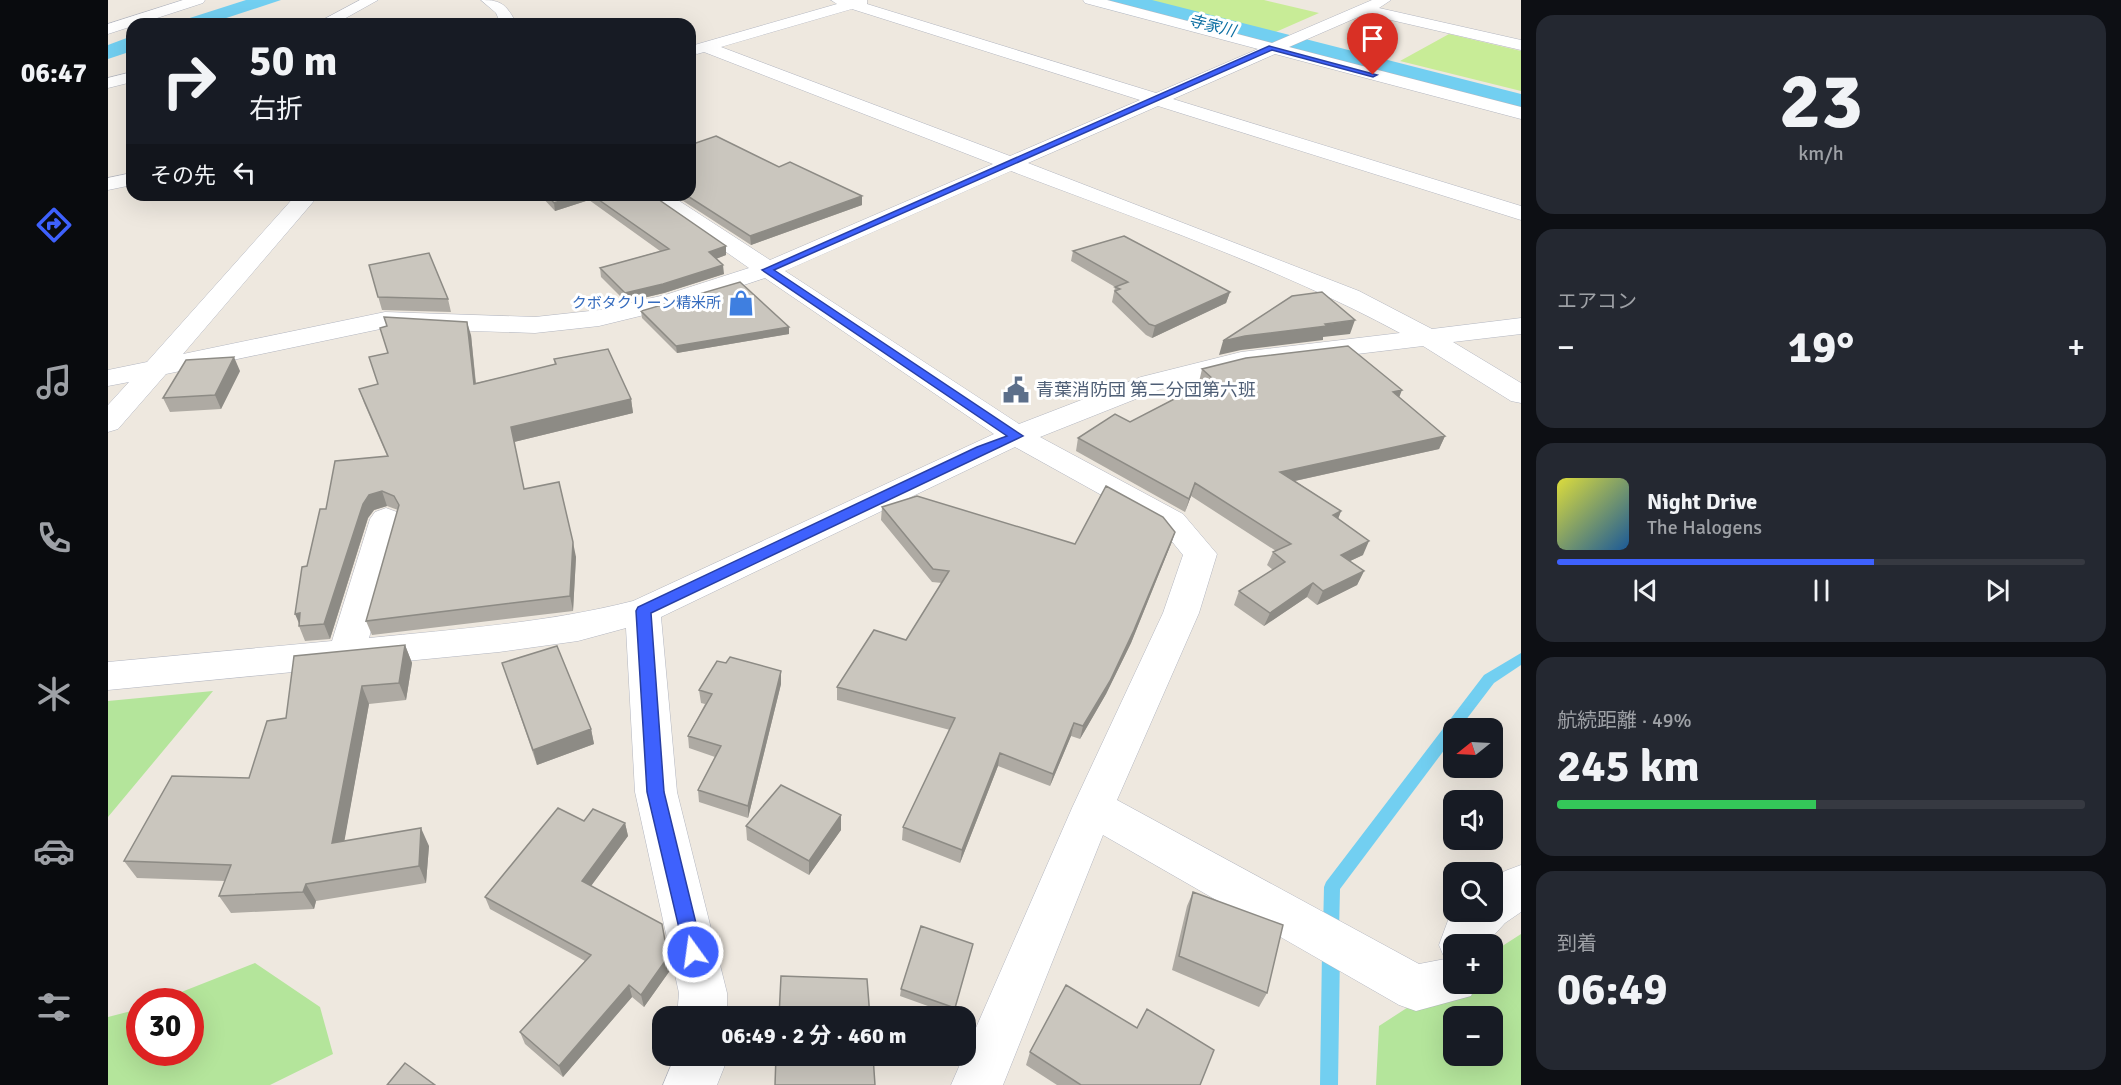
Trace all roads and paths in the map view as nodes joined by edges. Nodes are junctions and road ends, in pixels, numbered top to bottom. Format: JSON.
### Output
{"nodes":[{"id":1,"x":198,"y":0,"type":"edge"},
{"id":2,"x":371,"y":0,"type":"edge"},
{"id":3,"x":488,"y":0,"type":"edge"},
{"id":4,"x":1090,"y":0,"type":"edge"},
{"id":5,"x":1384,"y":0,"type":"edge"},
{"id":6,"x":852,"y":1,"type":"edge"},
{"id":7,"x":1364,"y":9,"type":"junction"},
{"id":8,"x":142,"y":18,"type":"edge"},
{"id":9,"x":335,"y":18,"type":"edge"},
{"id":10,"x":505,"y":18,"type":"edge"},
{"id":11,"x":126,"y":23,"type":"edge"},
{"id":12,"x":108,"y":29,"type":"edge"},
{"id":13,"x":1277,"y":45,"type":"junction"},
{"id":14,"x":1521,"y":45,"type":"edge"},
{"id":15,"x":697,"y":49,"type":"edge"},
{"id":16,"x":126,"y":78,"type":"edge"},
{"id":17,"x":108,"y":83,"type":"edge"},
{"id":18,"x":1156,"y":99,"type":"junction"},
{"id":19,"x":1521,"y":113,"type":"edge"},
{"id":20,"x":1008,"y":163,"type":"junction"},
{"id":21,"x":126,"y":180,"type":"edge"},
{"id":22,"x":108,"y":184,"type":"edge"},
{"id":23,"x":303,"y":201,"type":"edge"},
{"id":24,"x":665,"y":201,"type":"edge"},
{"id":25,"x":1521,"y":213,"type":"edge"},
{"id":26,"x":767,"y":270,"type":"junction"},
{"id":27,"x":1521,"y":326,"type":"edge"},
{"id":28,"x":1426,"y":337,"type":"junction"},
{"id":29,"x":156,"y":367,"type":"junction"},
{"id":30,"x":108,"y":378,"type":"edge"},
{"id":31,"x":1521,"y":395,"type":"edge"},
{"id":32,"x":108,"y":423,"type":"edge"},
{"id":33,"x":1017,"y":436,"type":"junction"},
{"id":34,"x":386,"y":519,"type":"dead end"},
{"id":35,"x":643,"y":611,"type":"junction"},
{"id":36,"x":346,"y":652,"type":"junction"},
{"id":37,"x":108,"y":676,"type":"edge"},
{"id":38,"x":1093,"y":808,"type":"junction"},
{"id":39,"x":1521,"y":885,"type":"edge"},
{"id":40,"x":1503,"y":899,"type":"edge"},
{"id":41,"x":1475,"y":922,"type":"edge"},
{"id":42,"x":1465,"y":934,"type":"edge"},
{"id":43,"x":1443,"y":982,"type":"edge"},
{"id":44,"x":702,"y":1006,"type":"edge"},
{"id":45,"x":699,"y":1066,"type":"edge"},
{"id":46,"x":689,"y":1085,"type":"edge"},
{"id":47,"x":977,"y":1085,"type":"edge"}],
"edges":[{"from":1,"to":8,"type":"street"},
{"from":2,"to":9,"type":"street"},
{"from":3,"to":10,"type":"street"},
{"from":4,"to":13,"type":"street"},
{"from":5,"to":7,"type":"street"},
{"from":6,"to":15,"type":"street"},
{"from":6,"to":18,"type":"street"},
{"from":7,"to":13,"type":"street"},
{"from":7,"to":14,"type":"street"},
{"from":11,"to":12,"type":"street"},
{"from":13,"to":18,"type":"street"},
{"from":13,"to":19,"type":"street"},
{"from":15,"to":20,"type":"street"},
{"from":16,"to":17,"type":"street"},
{"from":18,"to":20,"type":"street"},
{"from":18,"to":25,"type":"street"},
{"from":20,"to":26,"type":"street"},
{"from":20,"to":28,"type":"street"},
{"from":21,"to":22,"type":"street"},
{"from":23,"to":29,"type":"street"},
{"from":24,"to":26,"type":"street"},
{"from":26,"to":29,"type":"street"},
{"from":26,"to":33,"type":"street"},
{"from":27,"to":28,"type":"street"},
{"from":28,"to":31,"type":"street"},
{"from":28,"to":33,"type":"street"},
{"from":29,"to":30,"type":"street"},
{"from":29,"to":32,"type":"street"},
{"from":33,"to":35,"type":"street"},
{"from":33,"to":38,"type":"street"},
{"from":34,"to":36,"type":"street"},
{"from":35,"to":36,"type":"street"},
{"from":35,"to":44,"type":"street"},
{"from":36,"to":37,"type":"street"},
{"from":38,"to":43,"type":"street"},
{"from":38,"to":47,"type":"street"},
{"from":39,"to":40,"type":"street"},
{"from":41,"to":42,"type":"street"},
{"from":45,"to":46,"type":"street"}]}
